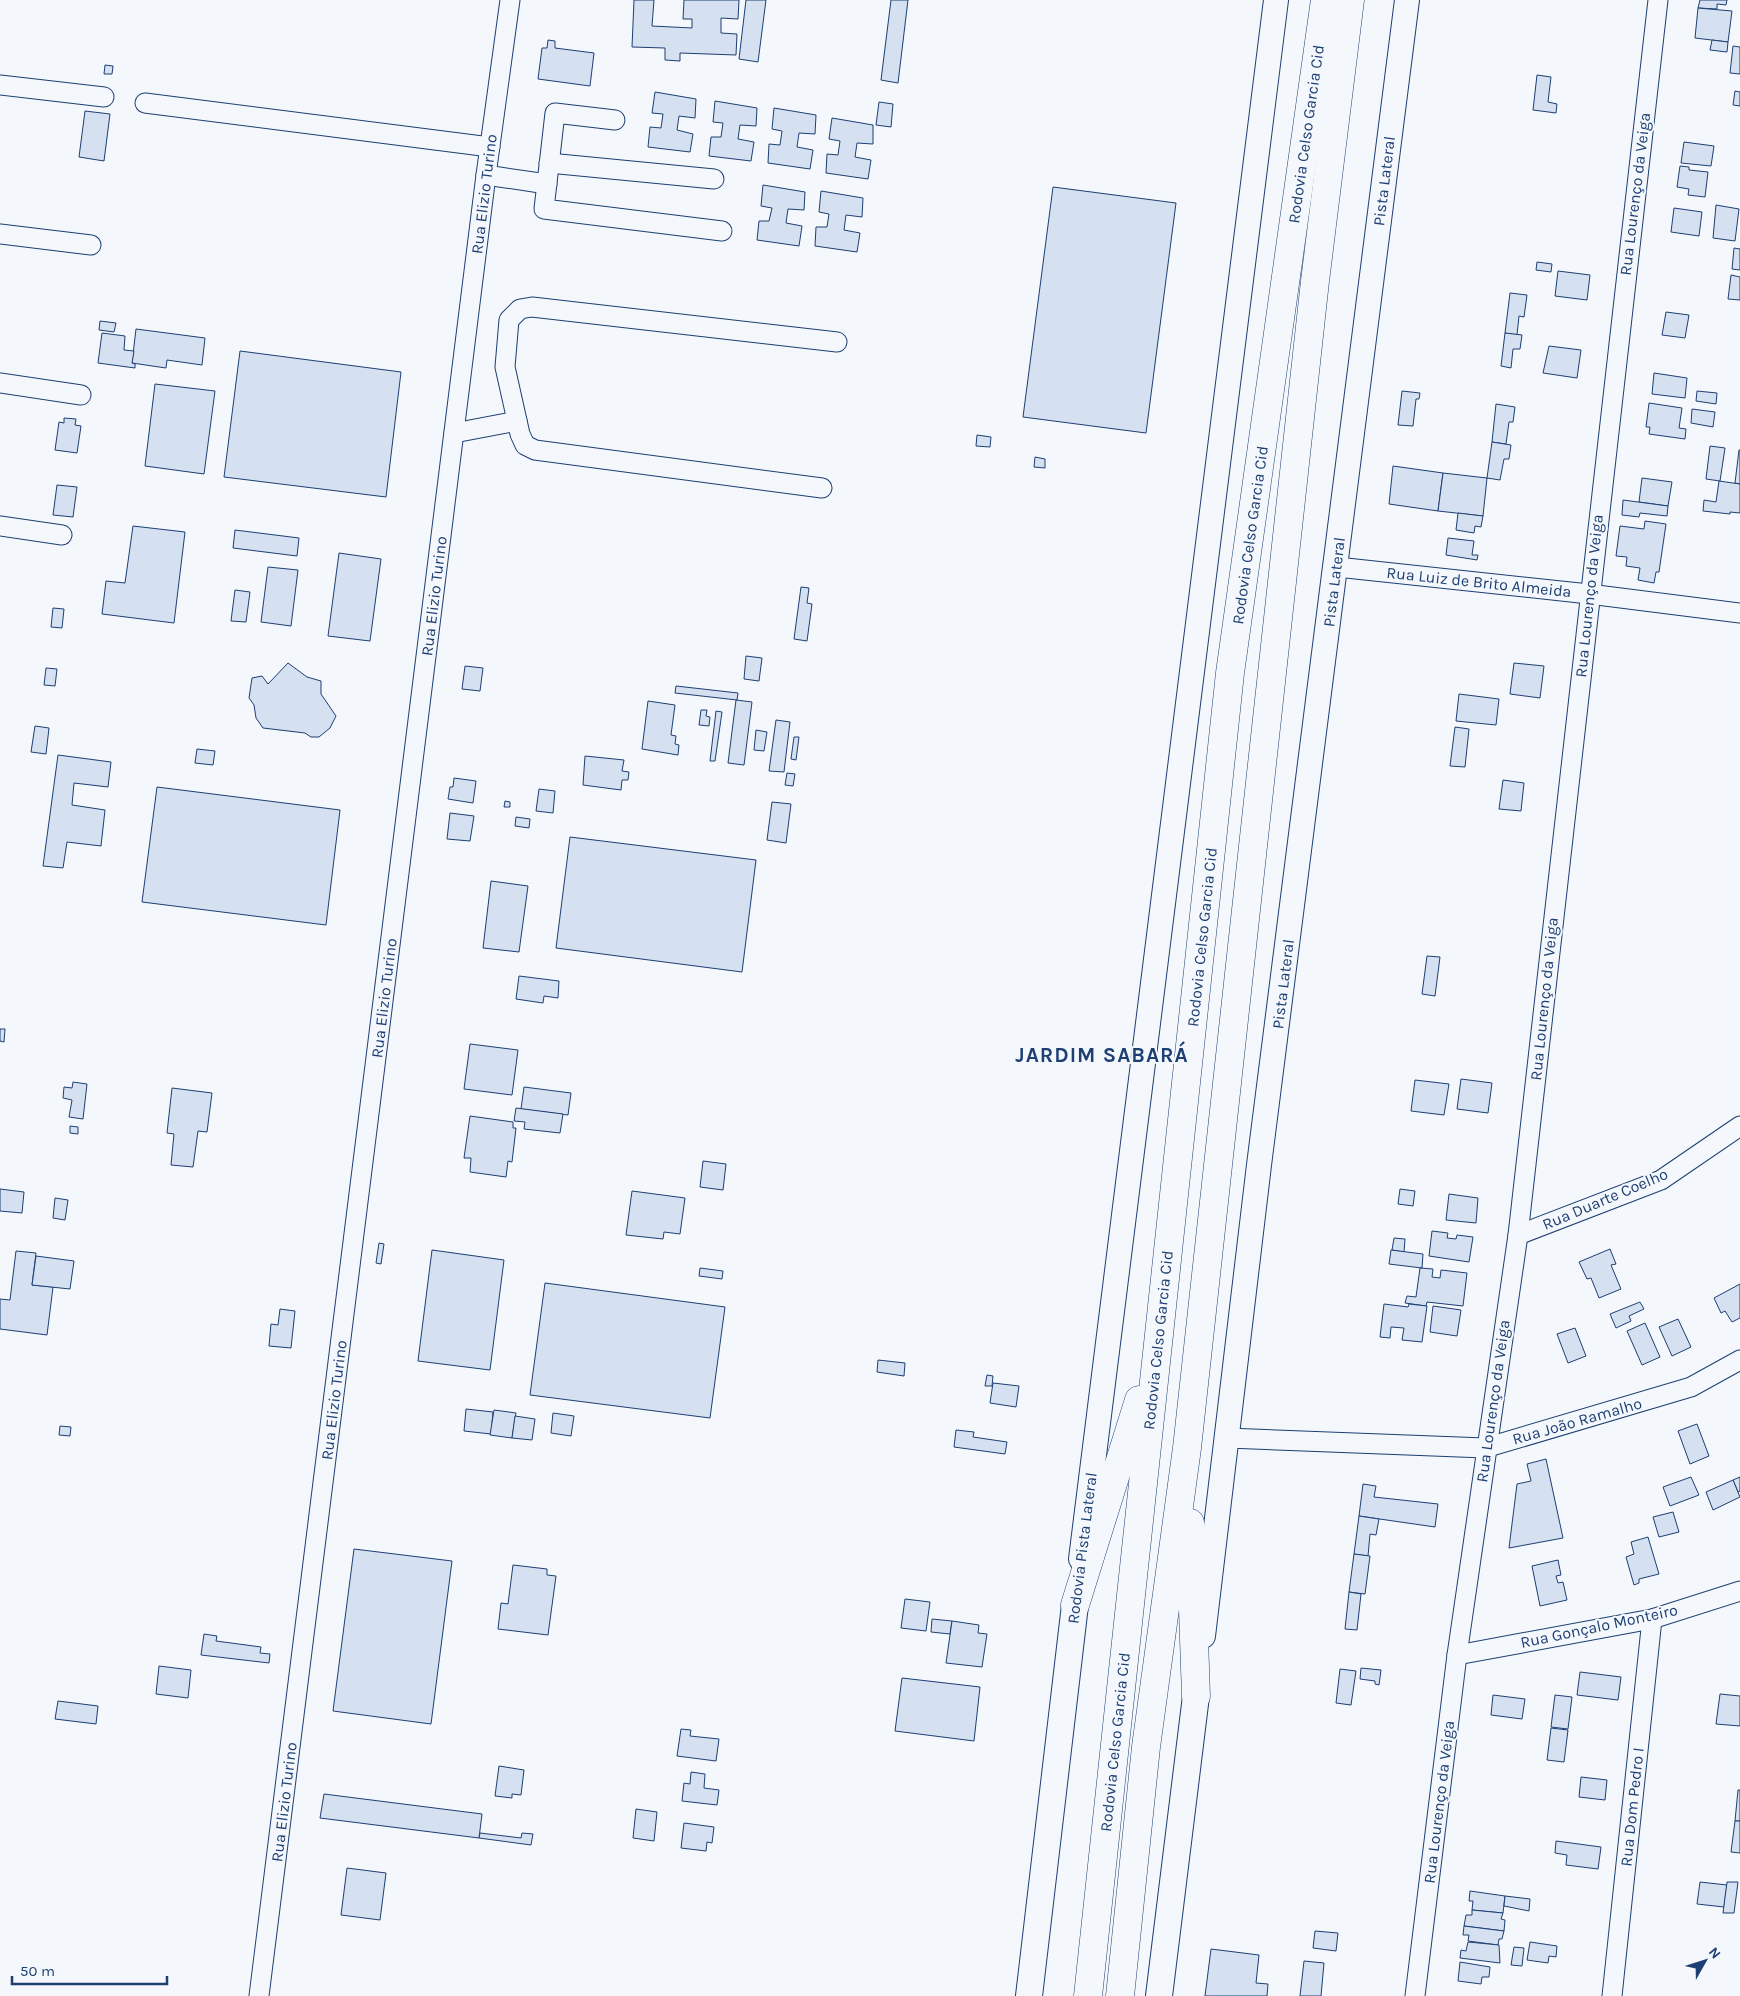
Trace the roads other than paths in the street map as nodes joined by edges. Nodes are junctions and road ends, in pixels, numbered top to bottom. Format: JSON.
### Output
{"nodes":[{"id":1,"x":510,"y":0,"type":"edge"},
{"id":2,"x":1276,"y":0,"type":"edge"},
{"id":3,"x":1325,"y":0,"type":"edge"},
{"id":4,"x":1350,"y":0,"type":"edge"},
{"id":5,"x":1407,"y":0,"type":"edge"},
{"id":6,"x":1658,"y":0,"type":"edge"},
{"id":7,"x":0,"y":85,"type":"edge"},
{"id":8,"x":104,"y":98,"type":"dead end"},
{"id":9,"x":145,"y":103,"type":"dead end"},
{"id":10,"x":615,"y":120,"type":"dead end"},
{"id":11,"x":490,"y":147,"type":"junction"},
{"id":12,"x":549,"y":163,"type":"junction"},
{"id":13,"x":486,"y":175,"type":"junction"},
{"id":14,"x":714,"y":180,"type":"dead end"},
{"id":15,"x":547,"y":184,"type":"junction"},
{"id":16,"x":722,"y":231,"type":"dead end"},
{"id":17,"x":0,"y":234,"type":"edge"},
{"id":18,"x":91,"y":245,"type":"dead end"},
{"id":19,"x":837,"y":342,"type":"dead end"},
{"id":20,"x":0,"y":383,"type":"edge"},
{"id":21,"x":81,"y":395,"type":"dead end"},
{"id":22,"x":517,"y":421,"type":"junction"},
{"id":23,"x":454,"y":433,"type":"junction"},
{"id":24,"x":822,"y":488,"type":"dead end"},
{"id":25,"x":0,"y":526,"type":"edge"},
{"id":26,"x":62,"y":535,"type":"dead end"},
{"id":27,"x":1336,"y":566,"type":"junction"},
{"id":28,"x":1589,"y":594,"type":"junction"},
{"id":29,"x":1740,"y":613,"type":"edge"},
{"id":30,"x":1740,"y":1126,"type":"edge"},
{"id":31,"x":1518,"y":1235,"type":"junction"},
{"id":32,"x":1158,"y":1341,"type":"junction"},
{"id":33,"x":1740,"y":1360,"type":"edge"},
{"id":34,"x":1227,"y":1438,"type":"junction"},
{"id":35,"x":1187,"y":1448,"type":"junction"},
{"id":36,"x":1486,"y":1448,"type":"junction"},
{"id":37,"x":1740,"y":1591,"type":"edge"},
{"id":38,"x":1075,"y":1605,"type":"junction"},
{"id":39,"x":1652,"y":1619,"type":"junction"},
{"id":40,"x":1457,"y":1655,"type":"junction"},
{"id":41,"x":1196,"y":1696,"type":"junction"},
{"id":42,"x":259,"y":1996,"type":"edge"},
{"id":43,"x":1029,"y":1996,"type":"edge"},
{"id":44,"x":1088,"y":1996,"type":"edge"},
{"id":45,"x":1120,"y":1996,"type":"edge"},
{"id":46,"x":1159,"y":1996,"type":"edge"},
{"id":47,"x":1415,"y":1996,"type":"edge"},
{"id":48,"x":1612,"y":1996,"type":"edge"}],
"edges":[{"from":1,"to":11,"type":"street","name":"Rua Elizio Turino"},
{"from":2,"to":38,"type":"street","name":"Rodovia Pista Lateral"},
{"from":3,"to":32,"type":"highway","name":"Rodovia Celso Garcia Cid"},
{"from":4,"to":35,"type":"highway","name":"Rodovia Celso Garcia Cid"},
{"from":5,"to":27,"type":"street","name":"Pista Lateral"},
{"from":6,"to":28,"type":"street","name":"Rua Lourenço da Veiga"},
{"from":7,"to":8,"type":"street"},
{"from":9,"to":11,"type":"street"},
{"from":10,"to":12,"type":"street"},
{"from":11,"to":13,"type":"street","name":"Rua Elizio Turino"},
{"from":12,"to":14,"type":"street"},
{"from":12,"to":15,"type":"street"},
{"from":13,"to":15,"type":"street"},
{"from":13,"to":23,"type":"street","name":"Rua Elizio Turino"},
{"from":15,"to":16,"type":"street"},
{"from":17,"to":18,"type":"street"},
{"from":19,"to":22,"type":"street"},
{"from":20,"to":21,"type":"street"},
{"from":22,"to":23,"type":"street"},
{"from":22,"to":24,"type":"street"},
{"from":23,"to":42,"type":"street","name":"Rua Elizio Turino"},
{"from":25,"to":26,"type":"street"},
{"from":27,"to":28,"type":"street","name":"Rua Luiz de Brito Almeida"},
{"from":27,"to":34,"type":"street","name":"Pista Lateral"},
{"from":28,"to":29,"type":"street","name":"Rua Luiz de Brito Almeida"},
{"from":28,"to":31,"type":"street","name":"Rua Lourenço da Veiga"},
{"from":30,"to":31,"type":"street","name":"Rua Duarte Coelho"},
{"from":31,"to":36,"type":"street","name":"Rua Lourenço da Veiga"},
{"from":32,"to":38,"type":"highway"},
{"from":32,"to":44,"type":"highway","name":"Rodovia Celso Garcia Cid"},
{"from":33,"to":36,"type":"street","name":"Rua João Ramalho"},
{"from":34,"to":36,"type":"street","name":"Rua João Ramalho"},
{"from":34,"to":41,"type":"street"},
{"from":35,"to":41,"type":"highway"},
{"from":35,"to":45,"type":"highway","name":"Rodovia Celso Garcia Cid"},
{"from":36,"to":40,"type":"street","name":"Rua Lourenço da Veiga"},
{"from":37,"to":39,"type":"street","name":"Rua Gonçalo Monteiro"},
{"from":38,"to":43,"type":"main road","name":"Rodovia Pista Lateral"},
{"from":39,"to":40,"type":"street","name":"Rua Gonçalo Monteiro"},
{"from":39,"to":48,"type":"street","name":"Rua Dom Pedro I"},
{"from":40,"to":47,"type":"street","name":"Rua Lourenço da Veiga"},
{"from":41,"to":46,"type":"main road"}]}
